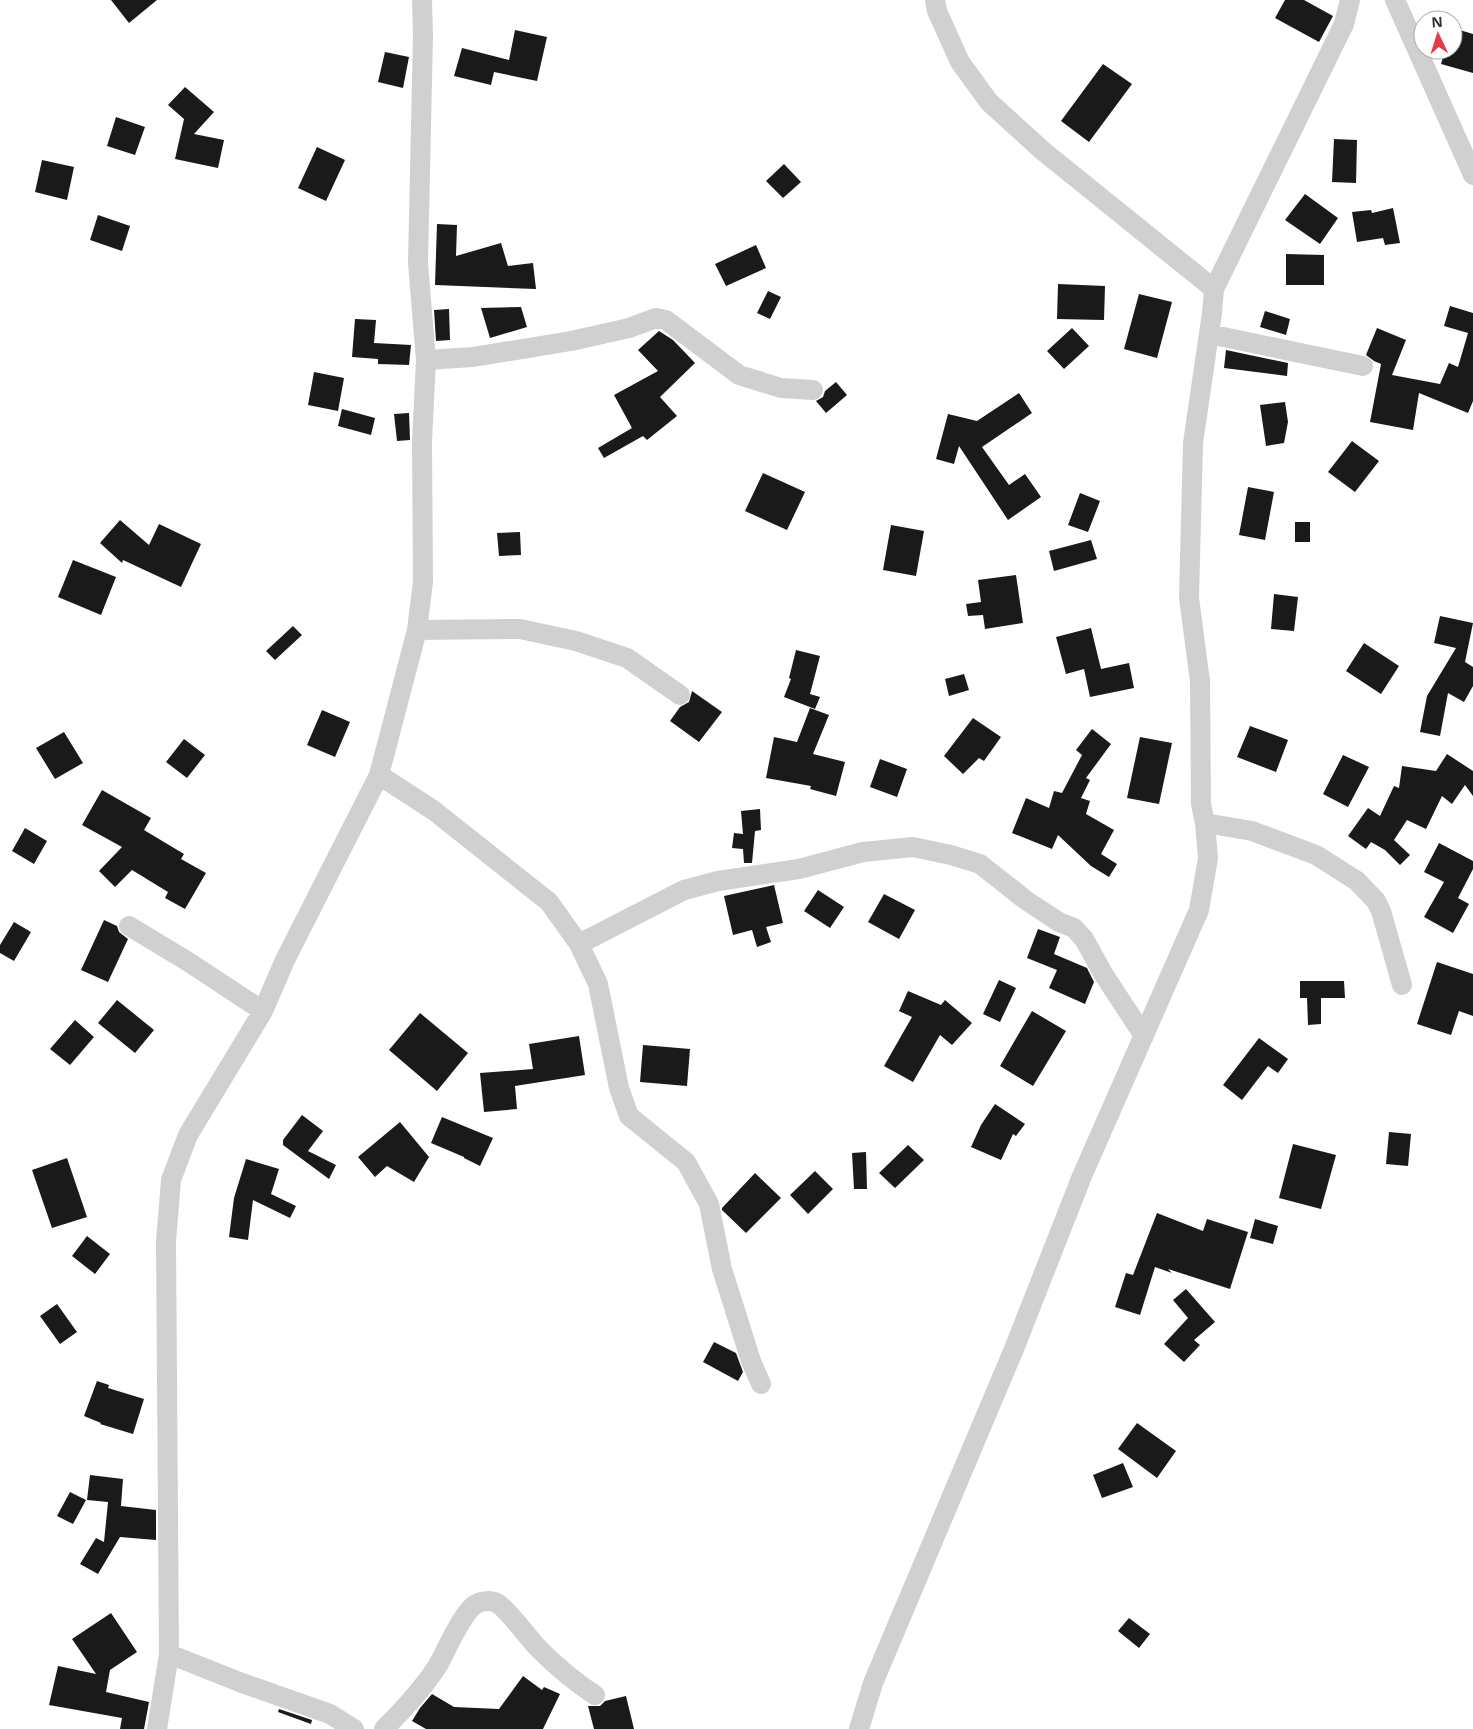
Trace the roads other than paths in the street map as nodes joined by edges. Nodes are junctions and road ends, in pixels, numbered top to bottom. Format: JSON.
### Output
{"nodes":[{"id":1,"x":422,"y":0,"type":"edge"},
{"id":2,"x":935,"y":0,"type":"edge"},
{"id":3,"x":1350,"y":0,"type":"edge"},
{"id":4,"x":1395,"y":0,"type":"edge"},
{"id":5,"x":1473,"y":175,"type":"edge"},
{"id":6,"x":1214,"y":289,"type":"junction"},
{"id":7,"x":1209,"y":334,"type":"junction"},
{"id":8,"x":426,"y":360,"type":"junction"},
{"id":9,"x":1363,"y":366,"type":"dead end"},
{"id":10,"x":813,"y":390,"type":"dead end"},
{"id":11,"x":417,"y":630,"type":"junction"},
{"id":12,"x":680,"y":695,"type":"dead end"},
{"id":13,"x":379,"y":775,"type":"junction"},
{"id":14,"x":1206,"y":823,"type":"junction"},
{"id":15,"x":129,"y":926,"type":"dead end"},
{"id":16,"x":579,"y":944,"type":"junction"},
{"id":17,"x":1402,"y":985,"type":"dead end"},
{"id":18,"x":263,"y":1011,"type":"junction"},
{"id":19,"x":1144,"y":1036,"type":"junction"},
{"id":20,"x":761,"y":1384,"type":"dead end"},
{"id":21,"x":169,"y":1654,"type":"junction"},
{"id":22,"x":594,"y":1695,"type":"dead end"},
{"id":23,"x":157,"y":1729,"type":"edge"},
{"id":24,"x":354,"y":1729,"type":"edge"},
{"id":25,"x":384,"y":1729,"type":"edge"},
{"id":26,"x":859,"y":1729,"type":"edge"}],
"edges":[{"from":1,"to":8,"type":"street"},
{"from":2,"to":6,"type":"street"},
{"from":3,"to":6,"type":"street"},
{"from":4,"to":5,"type":"street"},
{"from":6,"to":7,"type":"street"},
{"from":7,"to":9,"type":"street"},
{"from":7,"to":14,"type":"street"},
{"from":8,"to":10,"type":"street"},
{"from":8,"to":11,"type":"street"},
{"from":11,"to":12,"type":"street"},
{"from":11,"to":13,"type":"street"},
{"from":13,"to":16,"type":"street"},
{"from":13,"to":18,"type":"street"},
{"from":14,"to":17,"type":"street"},
{"from":14,"to":19,"type":"street"},
{"from":15,"to":18,"type":"street"},
{"from":16,"to":19,"type":"street"},
{"from":16,"to":20,"type":"street"},
{"from":18,"to":21,"type":"street"},
{"from":19,"to":26,"type":"street"},
{"from":21,"to":23,"type":"street"},
{"from":21,"to":24,"type":"street"},
{"from":22,"to":25,"type":"street"}]}
